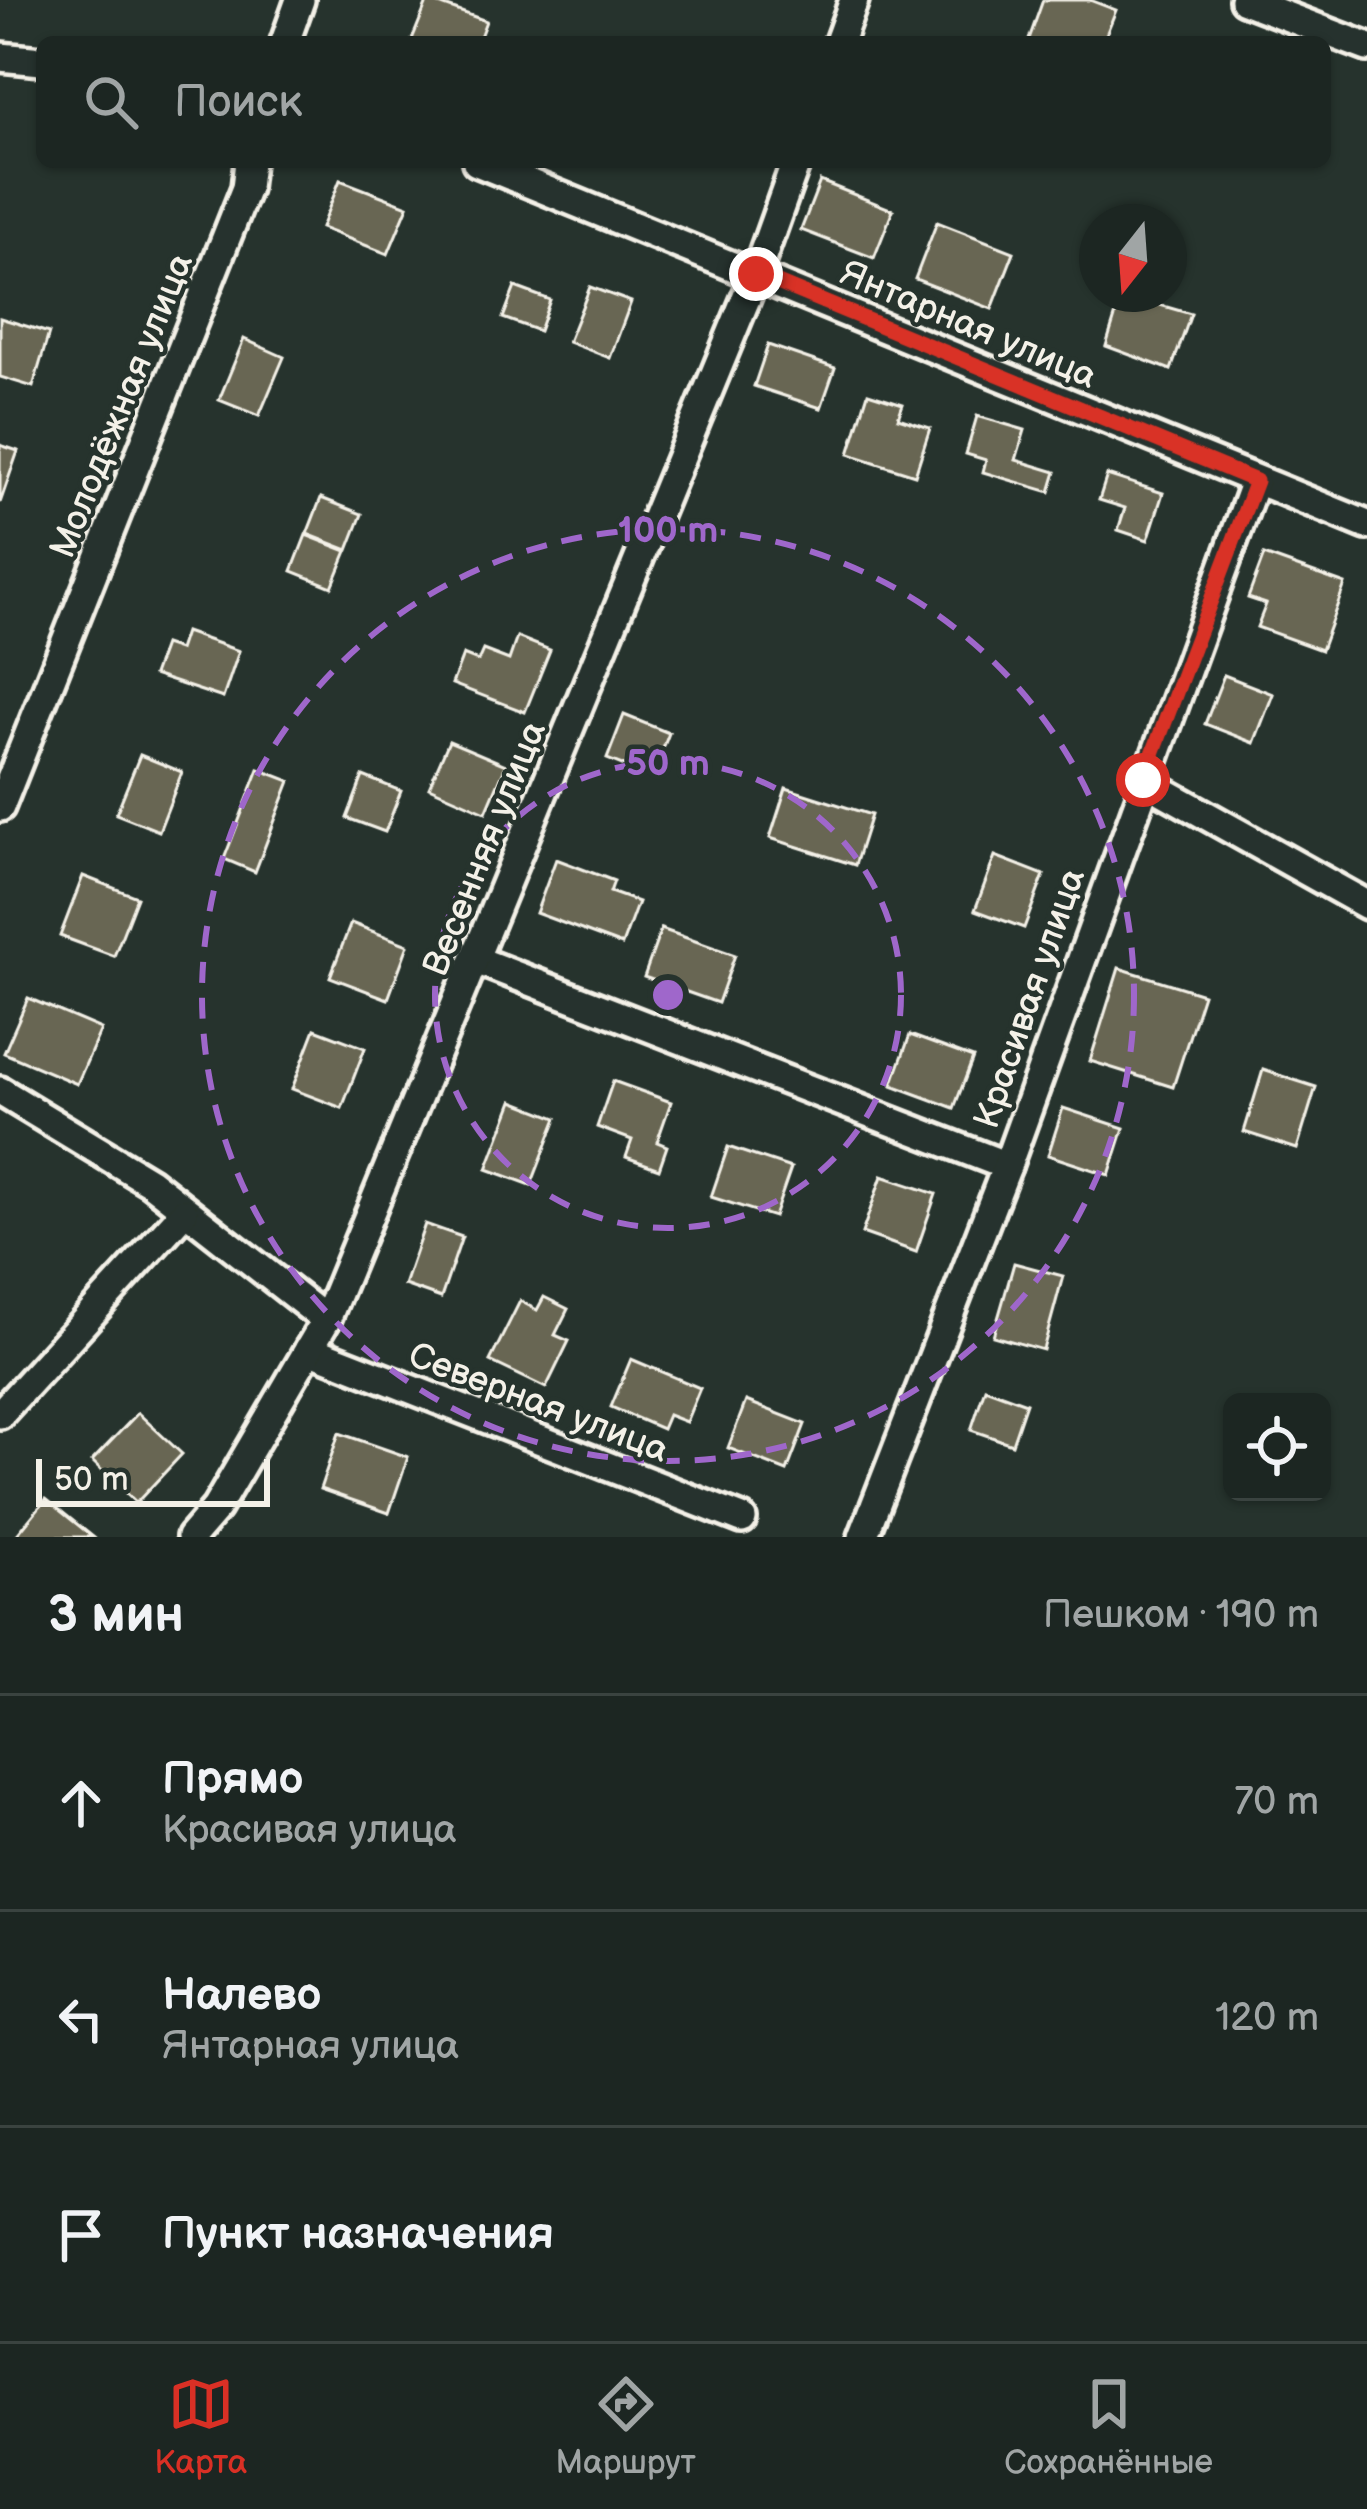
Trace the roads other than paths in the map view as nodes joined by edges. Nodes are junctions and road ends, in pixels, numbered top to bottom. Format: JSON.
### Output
{"nodes":[{"id":1,"x":300,"y":0,"type":"edge"},
{"id":2,"x":854,"y":0,"type":"edge"},
{"id":3,"x":1244,"y":0,"type":"edge"},
{"id":4,"x":288,"y":36,"type":"edge"},
{"id":5,"x":841,"y":36,"type":"edge"},
{"id":6,"x":1367,"y":47,"type":"edge"},
{"id":7,"x":0,"y":57,"type":"edge"},
{"id":8,"x":36,"y":60,"type":"edge"},
{"id":9,"x":248,"y":168,"type":"edge"},
{"id":10,"x":492,"y":168,"type":"edge"},
{"id":11,"x":794,"y":168,"type":"edge"},
{"id":12,"x":756,"y":274,"type":"junction"},
{"id":13,"x":1256,"y":481,"type":"junction"},
{"id":14,"x":1367,"y":525,"type":"edge"},
{"id":15,"x":1143,"y":780,"type":"junction"},
{"id":16,"x":0,"y":807,"type":"edge"},
{"id":17,"x":1367,"y":905,"type":"edge"},
{"id":18,"x":476,"y":960,"type":"junction"},
{"id":19,"x":0,"y":1091,"type":"edge"},
{"id":20,"x":1006,"y":1166,"type":"junction"},
{"id":21,"x":184,"y":1212,"type":"junction"},
{"id":22,"x":326,"y":1320,"type":"junction"},
{"id":23,"x":309,"y":1349,"type":"junction"},
{"id":24,"x":0,"y":1414,"type":"edge"},
{"id":25,"x":742,"y":1519,"type":"dead end"},
{"id":26,"x":191,"y":1537,"type":"edge"},
{"id":27,"x":862,"y":1537,"type":"edge"}],
"edges":[{"from":1,"to":4,"type":"street"},
{"from":2,"to":5,"type":"street"},
{"from":3,"to":6,"type":"street"},
{"from":7,"to":8,"type":"street"},
{"from":9,"to":16,"type":"street","name":"Молодёжная улица"},
{"from":10,"to":12,"type":"street","name":"Янтарная улица"},
{"from":11,"to":12,"type":"street","name":"Весенняя улица"},
{"from":12,"to":13,"type":"street","name":"Янтарная улица"},
{"from":12,"to":18,"type":"street","name":"Весенняя улица"},
{"from":13,"to":14,"type":"street","name":"Янтарная улица"},
{"from":13,"to":15,"type":"street","name":"Красивая улица"},
{"from":15,"to":17,"type":"street"},
{"from":15,"to":20,"type":"street","name":"Красивая улица"},
{"from":18,"to":20,"type":"street"},
{"from":18,"to":22,"type":"street","name":"Весенняя улица"},
{"from":19,"to":21,"type":"street"},
{"from":20,"to":27,"type":"street","name":"Красивая улица"},
{"from":21,"to":22,"type":"street"},
{"from":21,"to":24,"type":"street"},
{"from":22,"to":23,"type":"street","name":"Весенняя улица"},
{"from":23,"to":25,"type":"street","name":"Северная улица"},
{"from":23,"to":26,"type":"street","name":"Весенняя улица"}]}
